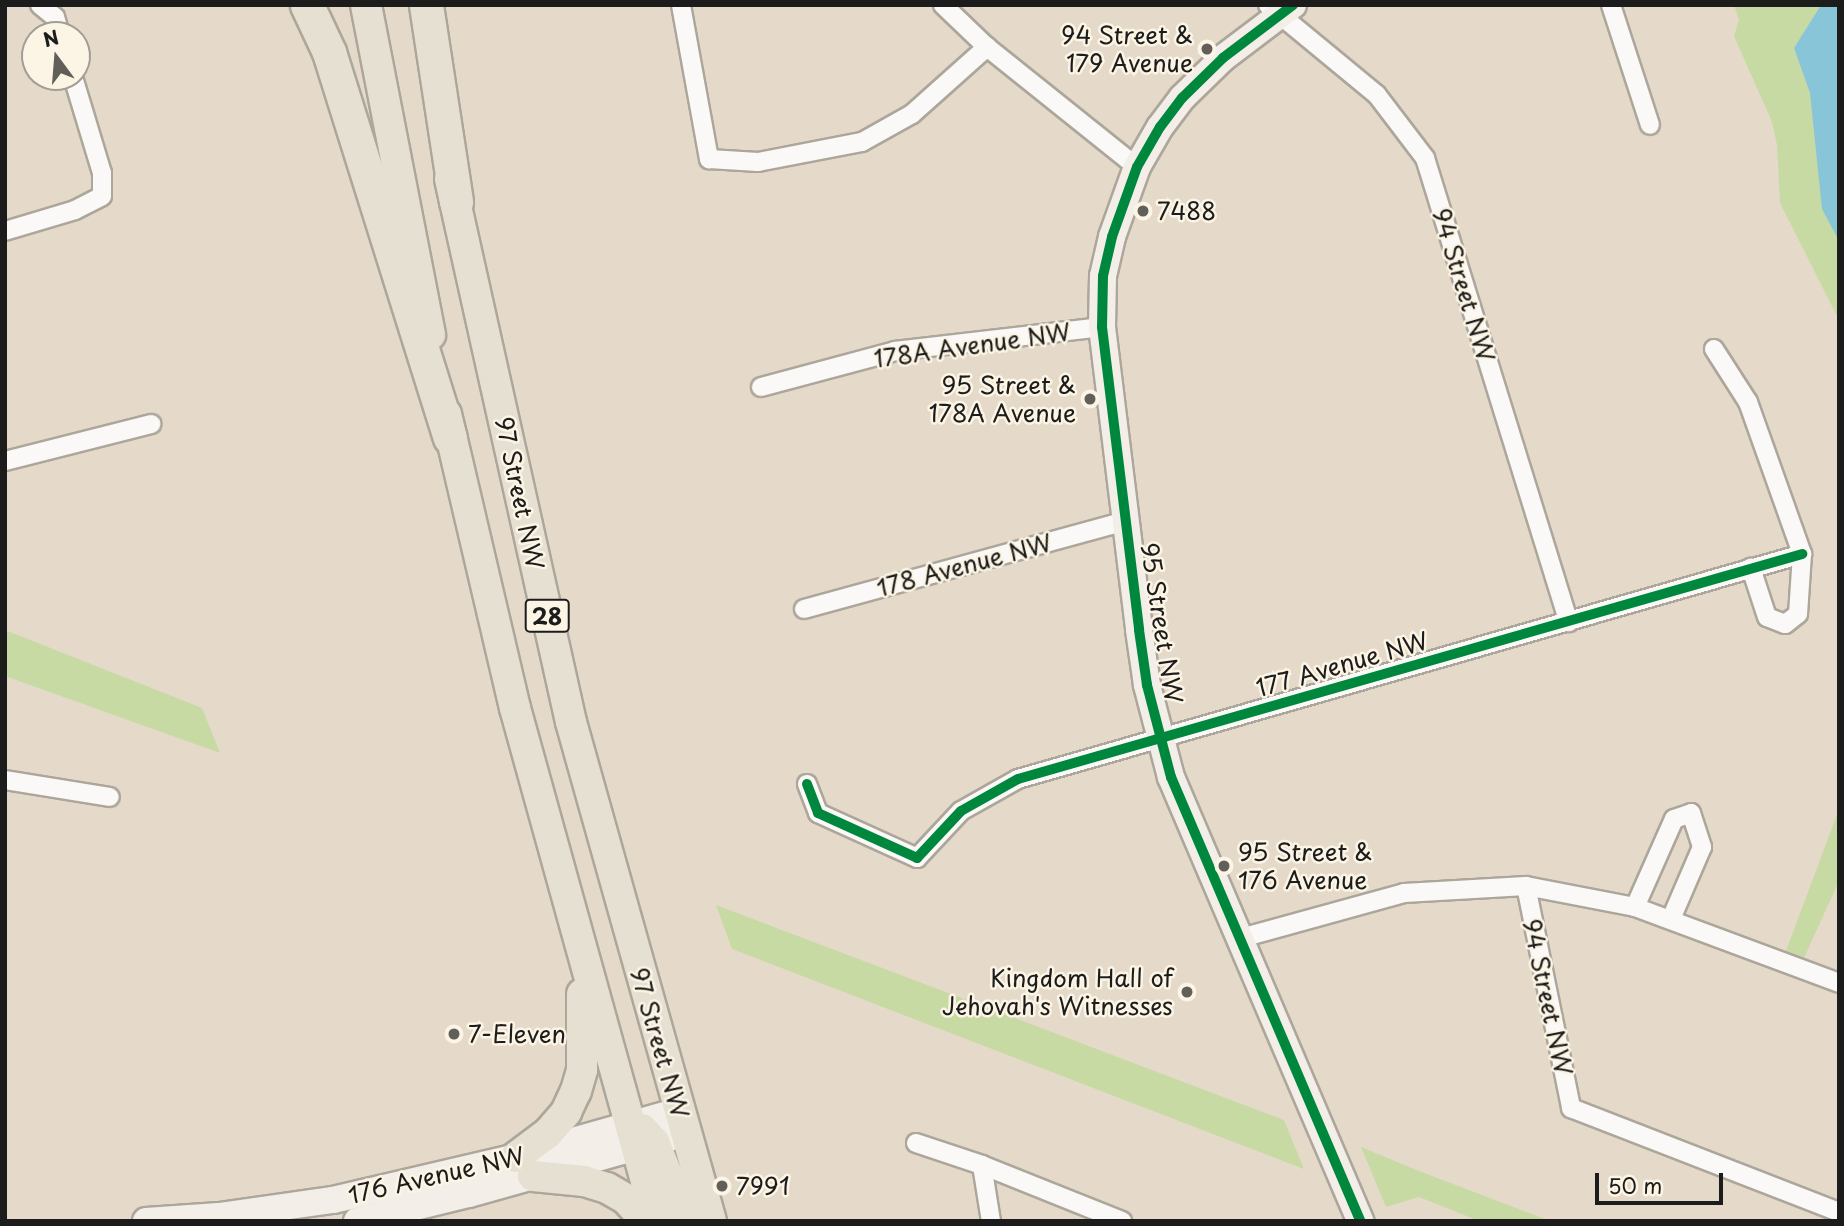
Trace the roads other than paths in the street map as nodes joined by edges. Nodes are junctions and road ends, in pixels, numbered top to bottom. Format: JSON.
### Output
{"nodes":[{"id":1,"x":307,"y":5,"type":"edge"},
{"id":2,"x":366,"y":5,"type":"edge"},
{"id":3,"x":411,"y":5,"type":"edge"},
{"id":4,"x":426,"y":5,"type":"edge"},
{"id":5,"x":681,"y":5,"type":"edge"},
{"id":6,"x":943,"y":5,"type":"edge"},
{"id":7,"x":1611,"y":5,"type":"edge"},
{"id":8,"x":43,"y":8,"type":"edge"},
{"id":9,"x":1280,"y":9,"type":"edge"},
{"id":10,"x":56,"y":21,"type":"edge"},
{"id":11,"x":987,"y":47,"type":"junction"},
{"id":12,"x":77,"y":91,"type":"edge"},
{"id":13,"x":1650,"y":125,"type":"dead end"},
{"id":14,"x":1137,"y":167,"type":"junction"},
{"id":15,"x":456,"y":202,"type":"junction"},
{"id":16,"x":5,"y":231,"type":"edge"},
{"id":17,"x":1102,"y":327,"type":"junction"},
{"id":18,"x":1714,"y":349,"type":"dead end"},
{"id":19,"x":761,"y":387,"type":"dead end"},
{"id":20,"x":151,"y":424,"type":"dead end"},
{"id":21,"x":450,"y":437,"type":"junction"},
{"id":22,"x":5,"y":461,"type":"edge"},
{"id":23,"x":1125,"y":521,"type":"junction"},
{"id":24,"x":1802,"y":554,"type":"junction"},
{"id":25,"x":1751,"y":568,"type":"junction"},
{"id":26,"x":804,"y":609,"type":"dead end"},
{"id":27,"x":1569,"y":622,"type":"junction"},
{"id":28,"x":1160,"y":737,"type":"junction"},
{"id":29,"x":5,"y":780,"type":"edge"},
{"id":30,"x":807,"y":784,"type":"dead end"},
{"id":31,"x":110,"y":797,"type":"dead end"},
{"id":32,"x":1526,"y":886,"type":"junction"},
{"id":33,"x":1635,"y":907,"type":"junction"},
{"id":34,"x":1671,"y":919,"type":"junction"},
{"id":35,"x":1241,"y":938,"type":"junction"},
{"id":36,"x":581,"y":948,"type":"junction"},
{"id":37,"x":1839,"y":982,"type":"edge"},
{"id":38,"x":682,"y":1122,"type":"junction"},
{"id":39,"x":640,"y":1138,"type":"junction"},
{"id":40,"x":916,"y":1143,"type":"dead end"},
{"id":41,"x":982,"y":1165,"type":"junction"},
{"id":42,"x":524,"y":1167,"type":"junction"},
{"id":43,"x":1839,"y":1212,"type":"edge"},
{"id":44,"x":146,"y":1221,"type":"edge"},
{"id":45,"x":356,"y":1221,"type":"edge"},
{"id":46,"x":646,"y":1221,"type":"edge"},
{"id":47,"x":657,"y":1221,"type":"edge"},
{"id":48,"x":686,"y":1221,"type":"edge"},
{"id":49,"x":711,"y":1221,"type":"edge"},
{"id":50,"x":991,"y":1221,"type":"edge"},
{"id":51,"x":1122,"y":1221,"type":"edge"},
{"id":52,"x":1360,"y":1221,"type":"edge"}],
"edges":[{"from":1,"to":21,"type":"highway"},
{"from":2,"to":21,"type":"main road","name":"97 Street NW"},
{"from":3,"to":15,"type":"main road","name":"97 Street NW","number":"28"},
{"from":4,"to":15,"type":"highway"},
{"from":5,"to":11,"type":"street"},
{"from":6,"to":11,"type":"street"},
{"from":7,"to":13,"type":"street"},
{"from":8,"to":10,"type":"street"},
{"from":9,"to":14,"type":"street","name":"95 Street NW"},
{"from":9,"to":27,"type":"street","name":"94 Street NW"},
{"from":11,"to":14,"type":"street"},
{"from":12,"to":16,"type":"street"},
{"from":14,"to":17,"type":"street","name":"95 Street NW"},
{"from":15,"to":38,"type":"main road","name":"97 Street NW","number":"28"},
{"from":17,"to":19,"type":"street","name":"178A Avenue NW"},
{"from":17,"to":23,"type":"street","name":"95 Street NW"},
{"from":18,"to":24,"type":"street"},
{"from":20,"to":22,"type":"street"},
{"from":21,"to":36,"type":"main road","name":"97 Street NW","number":"28"},
{"from":23,"to":26,"type":"street","name":"178 Avenue NW"},
{"from":23,"to":28,"type":"street","name":"95 Street NW"},
{"from":24,"to":25,"type":"street","name":"177 Avenue NW"},
{"from":24,"to":25,"type":"street"},
{"from":25,"to":27,"type":"street","name":"177 Avenue NW"},
{"from":27,"to":28,"type":"street","name":"177 Avenue NW"},
{"from":28,"to":30,"type":"street","name":"177 Avenue NW"},
{"from":28,"to":35,"type":"street","name":"95 Street NW"},
{"from":29,"to":31,"type":"street"},
{"from":32,"to":33,"type":"street"},
{"from":32,"to":35,"type":"street"},
{"from":32,"to":43,"type":"street","name":"94 Street NW"},
{"from":33,"to":34,"type":"street"},
{"from":33,"to":34,"type":"street"},
{"from":34,"to":37,"type":"street"},
{"from":35,"to":52,"type":"street","name":"95 Street NW"},
{"from":36,"to":39,"type":"main road","name":"97 Street NW"},
{"from":36,"to":42,"type":"main road"},
{"from":38,"to":39,"type":"street","name":"176 Avenue NW"},
{"from":38,"to":49,"type":"main road","name":"97 Street NW","number":"28"},
{"from":39,"to":42,"type":"street","name":"176 Avenue NW"},
{"from":39,"to":47,"type":"main road","name":"97 Street NW"},
{"from":39,"to":48,"type":"main road"},
{"from":40,"to":41,"type":"street"},
{"from":41,"to":50,"type":"street"},
{"from":41,"to":51,"type":"street"},
{"from":42,"to":44,"type":"street","name":"176 Avenue NW"},
{"from":42,"to":45,"type":"street","name":"176 Avenue NW"},
{"from":42,"to":46,"type":"main road"}]}
